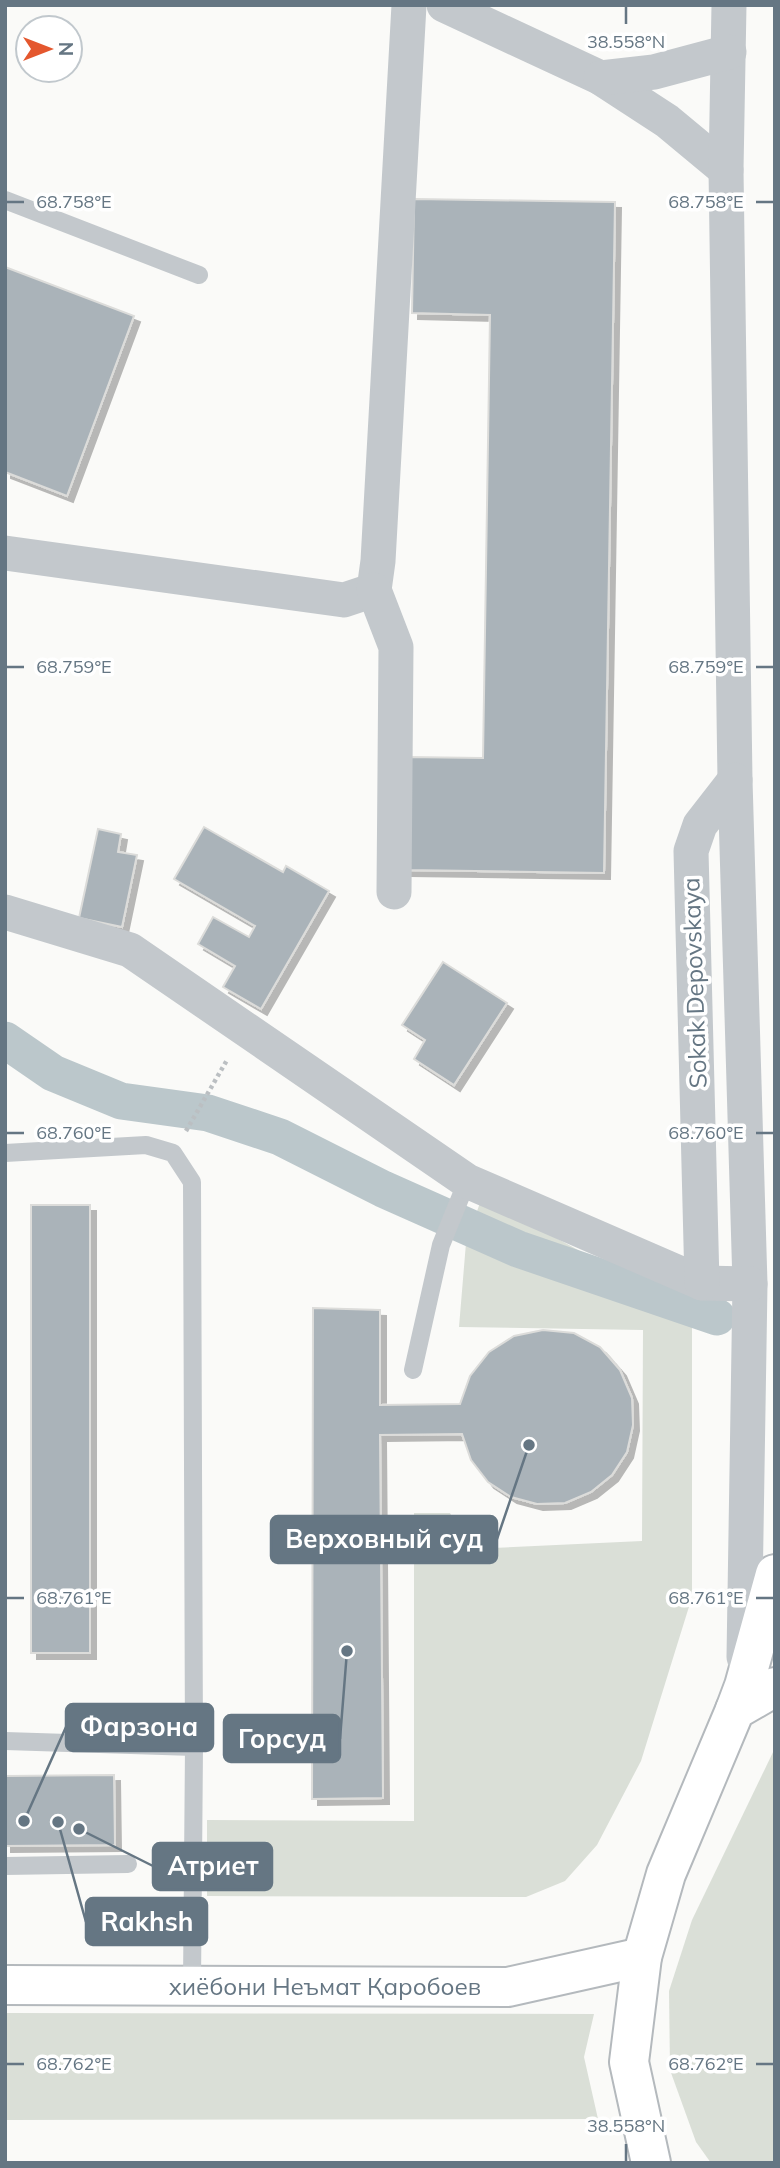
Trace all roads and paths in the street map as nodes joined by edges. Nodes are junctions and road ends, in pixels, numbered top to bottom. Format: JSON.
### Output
{"nodes":[{"id":1,"x":409,"y":5,"type":"edge"},
{"id":2,"x":444,"y":5,"type":"edge"},
{"id":3,"x":729,"y":5,"type":"edge"},
{"id":4,"x":730,"y":52,"type":"junction"},
{"id":5,"x":601,"y":78,"type":"junction"},
{"id":6,"x":726,"y":170,"type":"junction"},
{"id":7,"x":5,"y":200,"type":"edge"},
{"id":8,"x":199,"y":275,"type":"dead end"},
{"id":9,"x":5,"y":554,"type":"edge"},
{"id":10,"x":374,"y":590,"type":"junction"},
{"id":11,"x":735,"y":780,"type":"junction"},
{"id":12,"x":394,"y":892,"type":"dead end"},
{"id":13,"x":5,"y":912,"type":"edge"},
{"id":14,"x":229,"y":1057,"type":"dead end"},
{"id":15,"x":194,"y":1116,"type":"dead end"},
{"id":16,"x":5,"y":1153,"type":"edge"},
{"id":17,"x":461,"y":1193,"type":"junction"},
{"id":18,"x":702,"y":1283,"type":"junction"},
{"id":19,"x":750,"y":1284,"type":"junction"},
{"id":20,"x":413,"y":1370,"type":"dead end"},
{"id":21,"x":775,"y":1574,"type":"edge"},
{"id":22,"x":751,"y":1694,"type":"edge"},
{"id":23,"x":5,"y":1741,"type":"edge"},
{"id":24,"x":194,"y":1747,"type":"junction"},
{"id":25,"x":128,"y":1864,"type":"dead end"},
{"id":26,"x":5,"y":1866,"type":"edge"},
{"id":27,"x":642,"y":1958,"type":"junction"},
{"id":28,"x":5,"y":1985,"type":"edge"},
{"id":29,"x":192,"y":1985,"type":"junction"},
{"id":30,"x":651,"y":2163,"type":"edge"}],
"edges":[{"from":1,"to":10,"type":"street"},
{"from":2,"to":5,"type":"street"},
{"from":3,"to":4,"type":"street"},
{"from":4,"to":5,"type":"street"},
{"from":4,"to":6,"type":"street"},
{"from":5,"to":6,"type":"street"},
{"from":6,"to":11,"type":"street"},
{"from":7,"to":8,"type":"lane"},
{"from":9,"to":10,"type":"street"},
{"from":10,"to":12,"type":"street"},
{"from":11,"to":18,"type":"street","name":"Sokak Depovskaya"},
{"from":11,"to":19,"type":"street"},
{"from":13,"to":17,"type":"street"},
{"from":14,"to":15,"type":"path"},
{"from":16,"to":24,"type":"lane"},
{"from":17,"to":18,"type":"street"},
{"from":17,"to":20,"type":"lane"},
{"from":18,"to":19,"type":"street"},
{"from":19,"to":22,"type":"street"},
{"from":21,"to":22,"type":"main road"},
{"from":22,"to":27,"type":"main road"},
{"from":23,"to":24,"type":"lane"},
{"from":24,"to":29,"type":"lane"},
{"from":25,"to":26,"type":"lane"},
{"from":27,"to":29,"type":"main road","name":"хиёбони Неъмат Қаробоев"},
{"from":27,"to":30,"type":"main road"},
{"from":28,"to":29,"type":"main road","name":"хиёбони Неъмат Қаробоев"}]}
